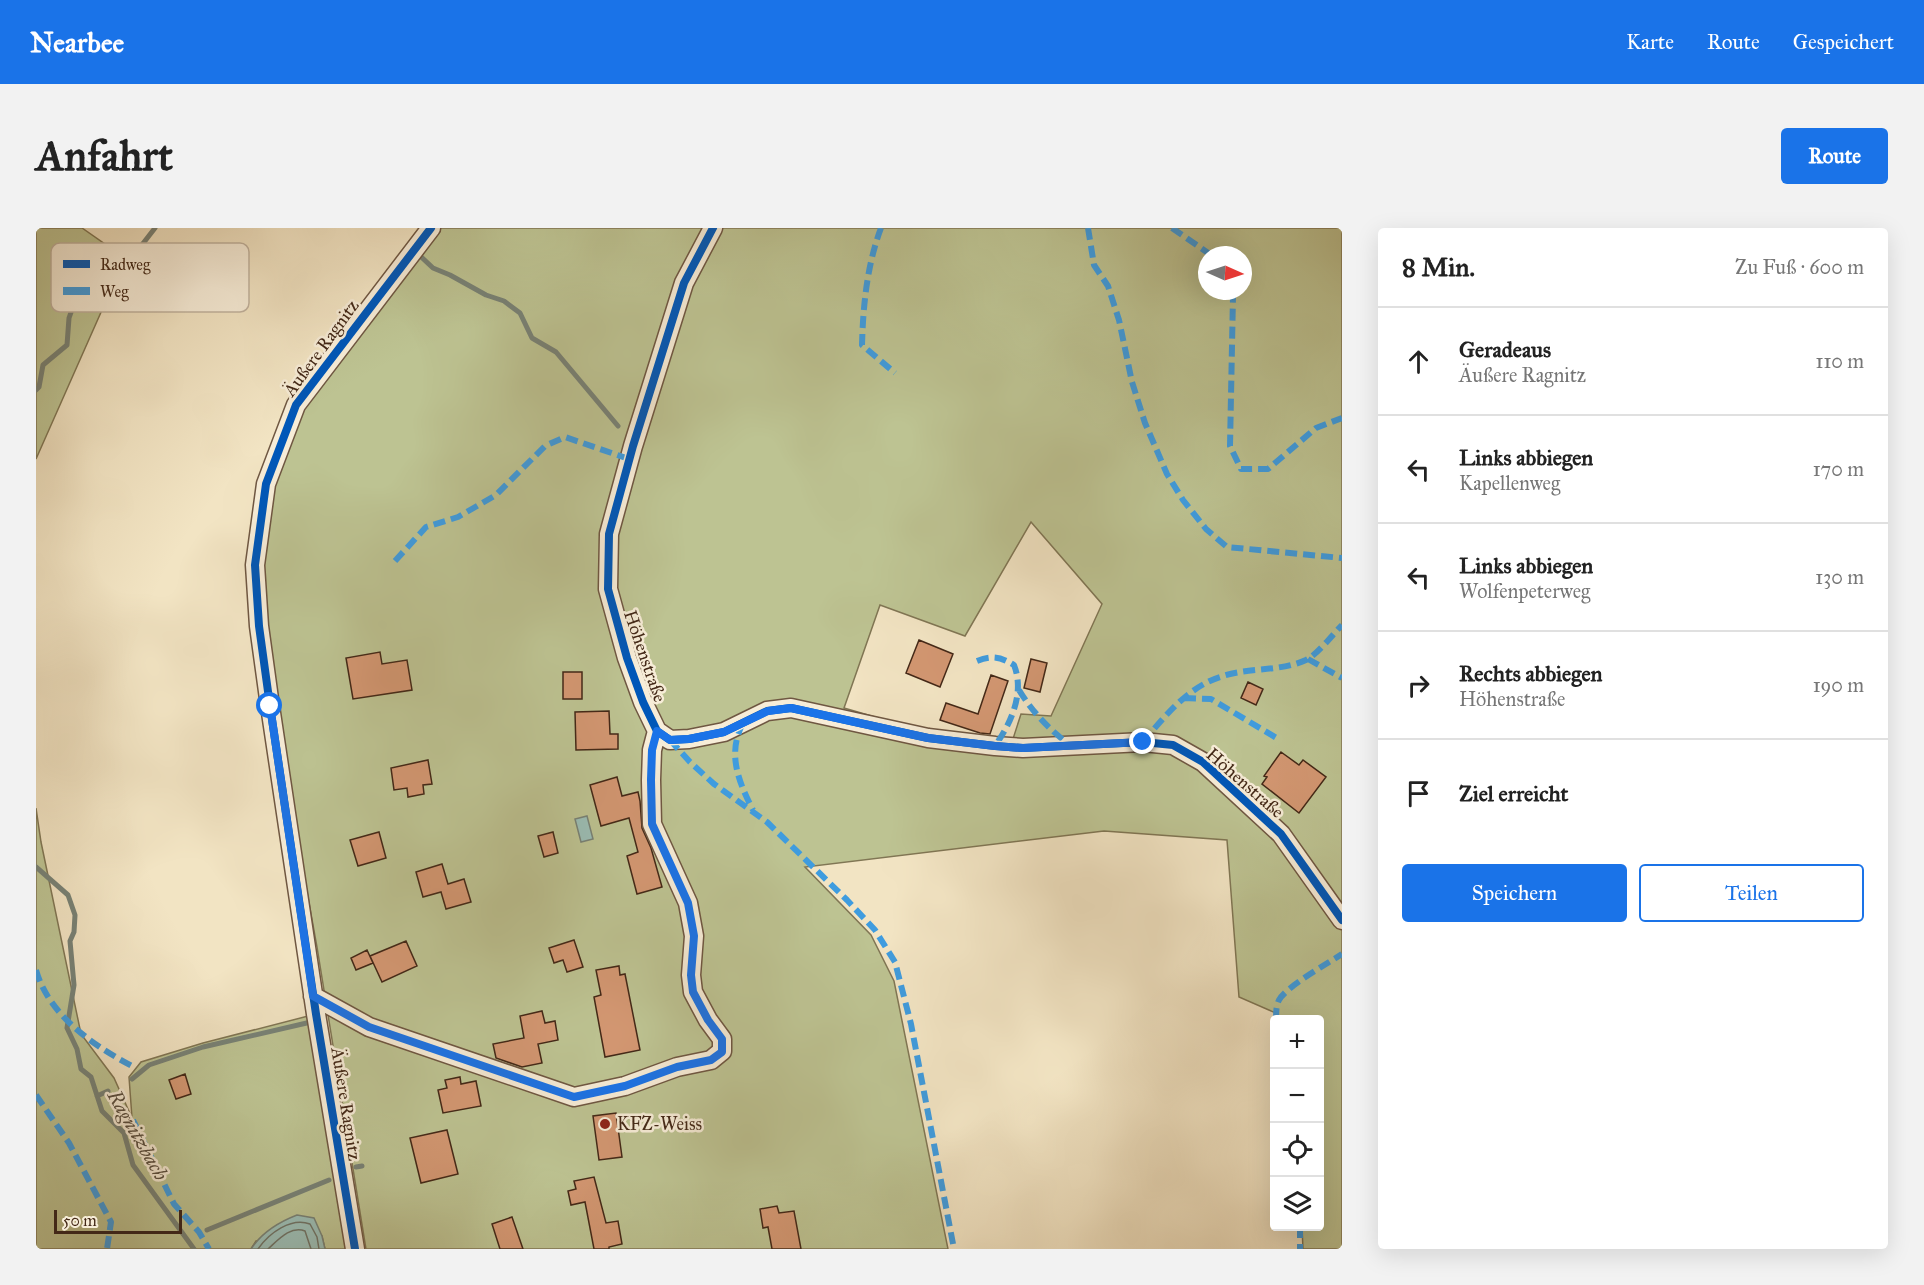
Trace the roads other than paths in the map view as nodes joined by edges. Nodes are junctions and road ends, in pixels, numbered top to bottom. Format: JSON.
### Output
{"nodes":[{"id":1,"x":431,"y":228,"type":"edge"},
{"id":2,"x":713,"y":228,"type":"edge"},
{"id":3,"x":657,"y":731,"type":"junction"},
{"id":4,"x":1342,"y":920,"type":"edge"},
{"id":5,"x":313,"y":996,"type":"junction"},
{"id":6,"x":355,"y":1249,"type":"edge"}],
"edges":[{"from":1,"to":5,"type":"street","name":"Äußere Ragnitz"},
{"from":2,"to":3,"type":"street","name":"Höhenstraße"},
{"from":3,"to":4,"type":"street","name":"Höhenstraße"},
{"from":3,"to":5,"type":"street"},
{"from":5,"to":6,"type":"street","name":"Äußere Ragnitz"}]}
